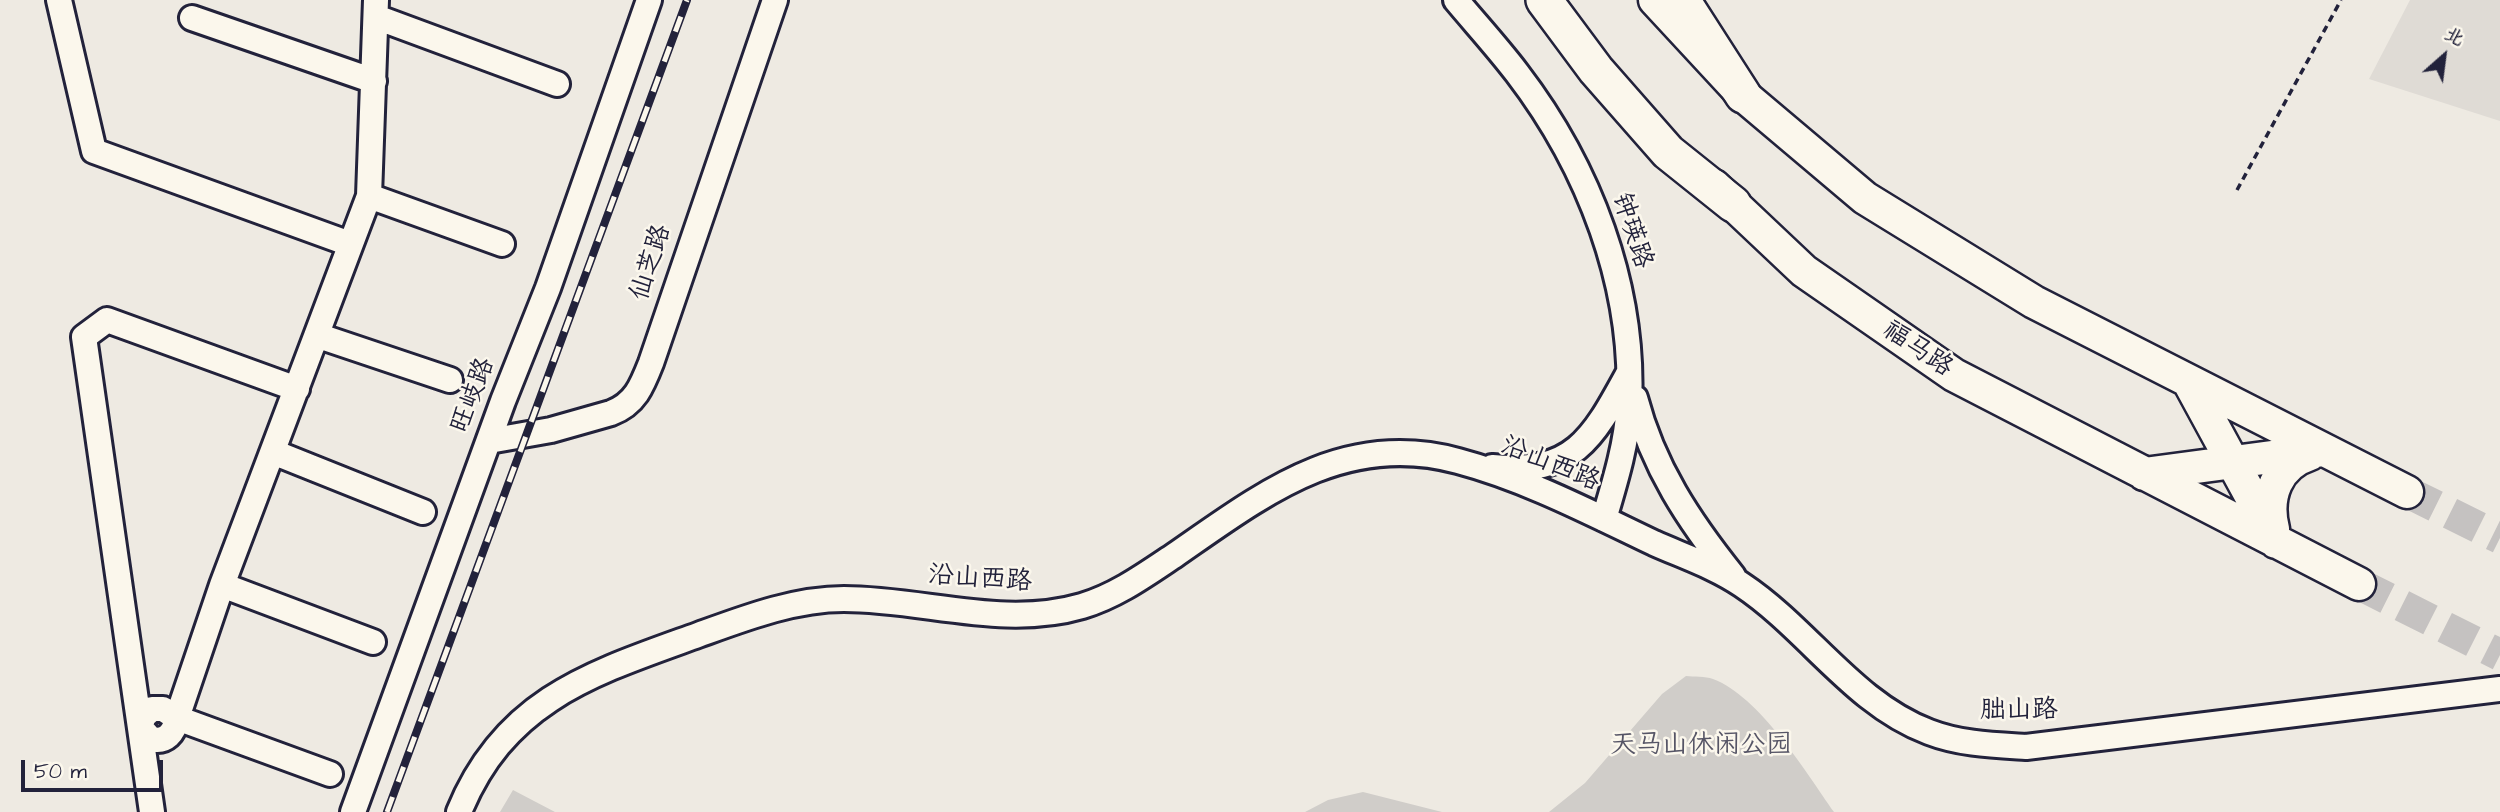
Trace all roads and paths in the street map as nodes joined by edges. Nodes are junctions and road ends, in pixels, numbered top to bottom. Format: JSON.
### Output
{"nodes":[{"id":1,"x":60,"y":0,"type":"edge"},
{"id":2,"x":649,"y":0,"type":"edge"},
{"id":3,"x":775,"y":0,"type":"edge"},
{"id":4,"x":1456,"y":0,"type":"edge"},
{"id":5,"x":1544,"y":0,"type":"edge"},
{"id":6,"x":1564,"y":0,"type":"edge"},
{"id":7,"x":1655,"y":0,"type":"edge"},
{"id":8,"x":1682,"y":0,"type":"edge"},
{"id":9,"x":2341,"y":0,"type":"edge"},
{"id":10,"x":376,"y":8,"type":"edge"},
{"id":11,"x":192,"y":18,"type":"dead end"},
{"id":12,"x":374,"y":81,"type":"junction"},
{"id":13,"x":557,"y":84,"type":"dead end"},
{"id":14,"x":1743,"y":95,"type":"junction"},
{"id":15,"x":2237,"y":190,"type":"dead end"},
{"id":16,"x":369,"y":196,"type":"junction"},
{"id":17,"x":1733,"y":204,"type":"junction"},
{"id":18,"x":350,"y":244,"type":"junction"},
{"id":19,"x":502,"y":244,"type":"dead end"},
{"id":20,"x":319,"y":336,"type":"junction"},
{"id":21,"x":1629,"y":374,"type":"junction"},
{"id":22,"x":450,"y":380,"type":"dead end"},
{"id":23,"x":2189,"y":382,"type":"junction"},
{"id":24,"x":297,"y":389,"type":"junction"},
{"id":25,"x":489,"y":441,"type":"junction"},
{"id":26,"x":2324,"y":450,"type":"junction"},
{"id":27,"x":273,"y":452,"type":"junction"},
{"id":28,"x":2234,"y":461,"type":"junction"},
{"id":29,"x":1474,"y":466,"type":"junction"},
{"id":30,"x":2144,"y":474,"type":"junction"},
{"id":31,"x":2407,"y":492,"type":"tunnel mouth"},
{"id":32,"x":423,"y":512,"type":"dead end"},
{"id":33,"x":1604,"y":519,"type":"junction"},
{"id":34,"x":2276,"y":542,"type":"junction"},
{"id":35,"x":1738,"y":582,"type":"junction"},
{"id":36,"x":2359,"y":584,"type":"tunnel mouth"},
{"id":37,"x":222,"y":585,"type":"junction"},
{"id":38,"x":373,"y":642,"type":"dead end"},
{"id":39,"x":2500,"y":689,"type":"edge"},
{"id":40,"x":177,"y":718,"type":"junction"},
{"id":41,"x":140,"y":727,"type":"junction"},
{"id":42,"x":330,"y":774,"type":"dead end"},
{"id":43,"x":152,"y":812,"type":"edge"},
{"id":44,"x":353,"y":812,"type":"edge"},
{"id":45,"x":459,"y":812,"type":"edge"}],
"edges":[{"from":1,"to":18,"type":"street"},
{"from":2,"to":25,"type":"street","name":"旺岐路"},
{"from":3,"to":25,"type":"street","name":"仙芝路"},
{"from":4,"to":21,"type":"street","name":"钟瑛路"},
{"from":5,"to":17,"type":"highway"},
{"from":6,"to":17,"type":"main road","name":"福马路"},
{"from":7,"to":14,"type":"main road"},
{"from":8,"to":14,"type":"highway"},
{"from":9,"to":15,"type":"path"},
{"from":10,"to":12,"type":"street"},
{"from":10,"to":13,"type":"street"},
{"from":11,"to":12,"type":"street"},
{"from":12,"to":16,"type":"street"},
{"from":14,"to":23,"type":"main road"},
{"from":16,"to":18,"type":"street"},
{"from":16,"to":19,"type":"street"},
{"from":17,"to":30,"type":"main road","name":"福马路"},
{"from":18,"to":20,"type":"street"},
{"from":20,"to":22,"type":"street"},
{"from":20,"to":24,"type":"street"},
{"from":21,"to":29,"type":"street"},
{"from":21,"to":33,"type":"street","name":"钟瑛路"},
{"from":21,"to":35,"type":"street"},
{"from":23,"to":26,"type":"main road"},
{"from":23,"to":28,"type":"main road"},
{"from":23,"to":30,"type":"main road"},
{"from":24,"to":27,"type":"street"},
{"from":24,"to":41,"type":"street"},
{"from":25,"to":44,"type":"street","name":"旺岐路"},
{"from":26,"to":28,"type":"main road"},
{"from":26,"to":31,"type":"main road"},
{"from":26,"to":34,"type":"main road"},
{"from":27,"to":32,"type":"street"},
{"from":27,"to":37,"type":"street"},
{"from":28,"to":30,"type":"main road"},
{"from":28,"to":34,"type":"main road"},
{"from":29,"to":33,"type":"street","name":"沿山西路"},
{"from":29,"to":45,"type":"street","name":"沿山西路"},
{"from":30,"to":34,"type":"main road","name":"福马路"},
{"from":33,"to":35,"type":"street","name":"胐山路"},
{"from":34,"to":36,"type":"main road","name":"福马路"},
{"from":35,"to":39,"type":"street","name":"胐山路"},
{"from":37,"to":38,"type":"street"},
{"from":37,"to":40,"type":"street"},
{"from":40,"to":41,"type":"street"},
{"from":40,"to":42,"type":"street"},
{"from":41,"to":43,"type":"street"}]}
